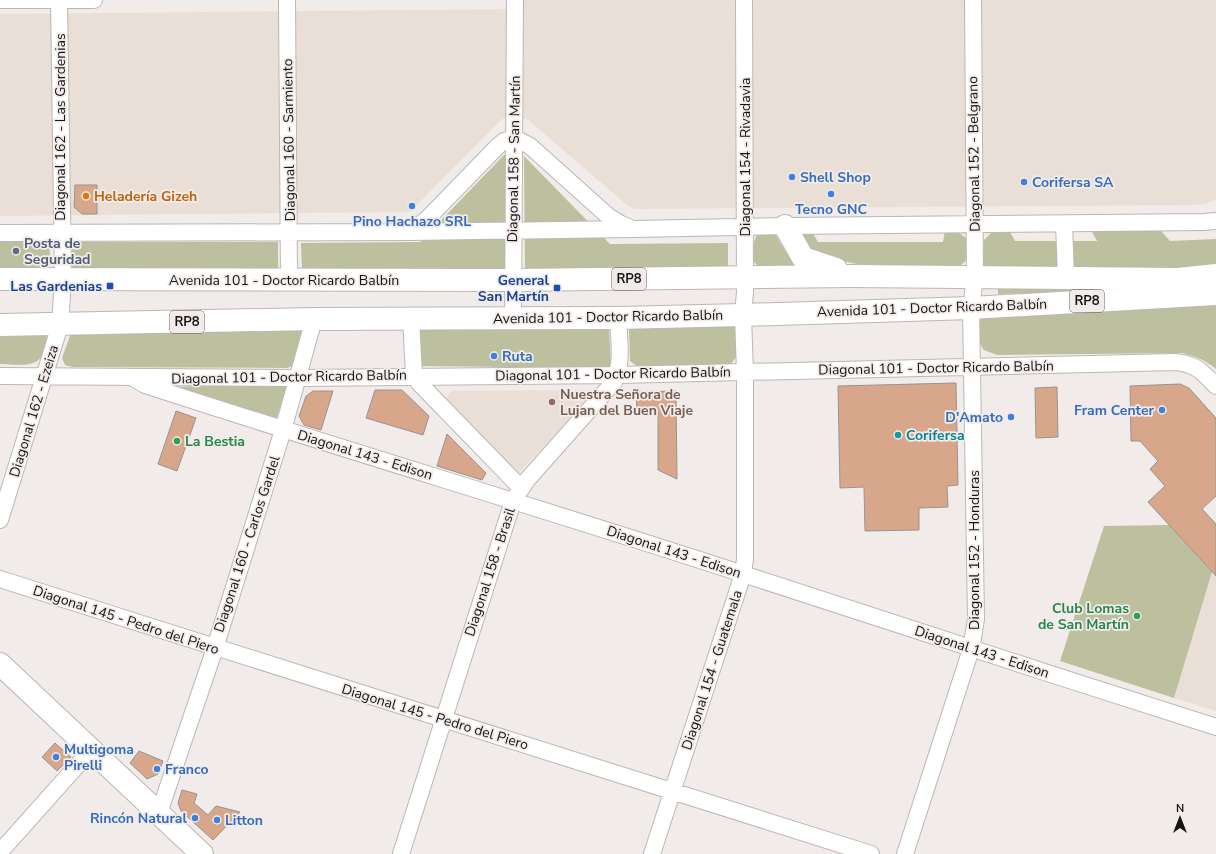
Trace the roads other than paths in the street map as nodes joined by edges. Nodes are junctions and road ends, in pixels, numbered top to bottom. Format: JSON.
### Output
{"nodes":[{"id":1,"x":0,"y":0,"type":"edge"},
{"id":2,"x":59,"y":0,"type":"edge"},
{"id":3,"x":94,"y":0,"type":"edge"},
{"id":4,"x":287,"y":0,"type":"edge"},
{"id":5,"x":515,"y":0,"type":"edge"},
{"id":6,"x":744,"y":0,"type":"edge"},
{"id":7,"x":973,"y":0,"type":"edge"},
{"id":8,"x":515,"y":138,"type":"junction"},
{"id":9,"x":1216,"y":220,"type":"edge"},
{"id":10,"x":1064,"y":224,"type":"junction"},
{"id":11,"x":745,"y":226,"type":"junction"},
{"id":12,"x":785,"y":226,"type":"junction"},
{"id":13,"x":975,"y":226,"type":"junction"},
{"id":14,"x":633,"y":229,"type":"junction"},
{"id":15,"x":513,"y":230,"type":"junction"},
{"id":16,"x":290,"y":231,"type":"junction"},
{"id":17,"x":61,"y":232,"type":"junction"},
{"id":18,"x":408,"y":232,"type":"junction"},
{"id":19,"x":0,"y":233,"type":"edge"},
{"id":20,"x":1216,"y":275,"type":"edge"},
{"id":21,"x":745,"y":276,"type":"junction"},
{"id":22,"x":850,"y":276,"type":"junction"},
{"id":23,"x":1066,"y":276,"type":"junction"},
{"id":24,"x":975,"y":277,"type":"junction"},
{"id":25,"x":0,"y":279,"type":"edge"},
{"id":26,"x":63,"y":279,"type":"junction"},
{"id":27,"x":289,"y":280,"type":"junction"},
{"id":28,"x":513,"y":280,"type":"junction"},
{"id":29,"x":1216,"y":294,"type":"edge"},
{"id":30,"x":971,"y":308,"type":"junction"},
{"id":31,"x":743,"y":315,"type":"junction"},
{"id":32,"x":411,"y":318,"type":"junction"},
{"id":33,"x":513,"y":318,"type":"junction"},
{"id":34,"x":618,"y":318,"type":"junction"},
{"id":35,"x":314,"y":319,"type":"junction"},
{"id":36,"x":0,"y":325,"type":"edge"},
{"id":37,"x":60,"y":325,"type":"junction"},
{"id":38,"x":973,"y":367,"type":"junction"},
{"id":39,"x":745,"y":372,"type":"junction"},
{"id":40,"x":618,"y":374,"type":"junction"},
{"id":41,"x":414,"y":375,"type":"junction"},
{"id":42,"x":0,"y":376,"type":"edge"},
{"id":43,"x":46,"y":376,"type":"junction"},
{"id":44,"x":133,"y":378,"type":"junction"},
{"id":45,"x":299,"y":378,"type":"junction"},
{"id":46,"x":1216,"y":386,"type":"edge"},
{"id":47,"x":283,"y":430,"type":"junction"},
{"id":48,"x":517,"y":494,"type":"junction"},
{"id":49,"x":0,"y":520,"type":"edge"},
{"id":50,"x":743,"y":574,"type":"junction"},
{"id":51,"x":0,"y":579,"type":"edge"},
{"id":52,"x":214,"y":648,"type":"junction"},
{"id":53,"x":970,"y":649,"type":"junction"},
{"id":54,"x":0,"y":664,"type":"edge"},
{"id":55,"x":443,"y":720,"type":"junction"},
{"id":56,"x":1216,"y":727,"type":"edge"},
{"id":57,"x":91,"y":750,"type":"junction"},
{"id":58,"x":672,"y":791,"type":"junction"},
{"id":59,"x":159,"y":814,"type":"junction"},
{"id":60,"x":0,"y":852,"type":"edge"},
{"id":61,"x":202,"y":854,"type":"edge"},
{"id":62,"x":401,"y":854,"type":"edge"},
{"id":63,"x":652,"y":854,"type":"edge"},
{"id":64,"x":871,"y":854,"type":"edge"},
{"id":65,"x":905,"y":854,"type":"edge"}],
"edges":[{"from":1,"to":2,"type":"street"},
{"from":2,"to":3,"type":"street"},
{"from":2,"to":17,"type":"street","name":"Diagonal 162 - Las Gardenias"},
{"from":4,"to":16,"type":"street","name":"Diagonal 160 - Sarmiento"},
{"from":5,"to":8,"type":"street","name":"Diagonal 158 - San Martín"},
{"from":6,"to":11,"type":"street","name":"Diagonal 154 - Rivadavia"},
{"from":7,"to":13,"type":"street","name":"Diagonal 152 - Belgrano"},
{"from":8,"to":14,"type":"street"},
{"from":8,"to":15,"type":"street","name":"Diagonal 158 - San Martín"},
{"from":8,"to":18,"type":"street"},
{"from":9,"to":10,"type":"street"},
{"from":10,"to":13,"type":"street"},
{"from":10,"to":23,"type":"street"},
{"from":11,"to":12,"type":"street"},
{"from":11,"to":14,"type":"street"},
{"from":11,"to":21,"type":"street","name":"Diagonal 154 - Rivadavia"},
{"from":12,"to":13,"type":"street"},
{"from":12,"to":22,"type":"main road"},
{"from":13,"to":24,"type":"street","name":"Diagonal 152 - Belgrano"},
{"from":14,"to":15,"type":"street"},
{"from":15,"to":18,"type":"street"},
{"from":15,"to":28,"type":"street","name":"Diagonal 158 - San Martín"},
{"from":16,"to":17,"type":"street"},
{"from":16,"to":18,"type":"street"},
{"from":16,"to":27,"type":"street","name":"Diagonal 160 - Sarmiento"},
{"from":17,"to":19,"type":"street"},
{"from":17,"to":26,"type":"street","name":"Diagonal 162 - Las Gardenias"},
{"from":20,"to":23,"type":"main road","name":"Avenida 101 - Doctor Ricardo Balbín","number":"RP8"},
{"from":21,"to":22,"type":"main road","name":"Avenida 101 - Doctor Ricardo Balbín","number":"RP8"},
{"from":21,"to":28,"type":"main road","name":"Avenida 101 - Doctor Ricardo Balbín","number":"RP8"},
{"from":21,"to":31,"type":"street","name":"Diagonal 154 - Rivadavia"},
{"from":22,"to":24,"type":"main road","name":"Avenida 101 - Doctor Ricardo Balbín","number":"RP8"},
{"from":23,"to":24,"type":"main road","name":"Avenida 101 - Doctor Ricardo Balbín","number":"RP8"},
{"from":24,"to":30,"type":"street","name":"Diagonal 152 - Belgrano"},
{"from":25,"to":26,"type":"main road","name":"Avenida 101 - Doctor Ricardo Balbín","number":"RP8"},
{"from":26,"to":27,"type":"main road","name":"Avenida 101 - Doctor Ricardo Balbín","number":"RP8"},
{"from":26,"to":37,"type":"street","name":"Diagonal 162 - Las Gardenias"},
{"from":27,"to":28,"type":"main road","name":"Avenida 101 - Doctor Ricardo Balbín","number":"RP8"},
{"from":28,"to":33,"type":"street","name":"Diagonal 158 - San Martín"},
{"from":29,"to":30,"type":"main road","name":"Avenida 101 - Doctor Ricardo Balbín","number":"RP8"},
{"from":30,"to":31,"type":"main road","name":"Avenida 101 - Doctor Ricardo Balbín","number":"RP8"},
{"from":30,"to":38,"type":"street","name":"Diagonal 152 - Honduras"},
{"from":31,"to":34,"type":"main road","name":"Avenida 101 - Doctor Ricardo Balbín","number":"RP8"},
{"from":31,"to":39,"type":"street","name":"Diagonal 154 - Guatemala"},
{"from":32,"to":33,"type":"main road","name":"Avenida 101 - Doctor Ricardo Balbín","number":"RP8"},
{"from":32,"to":35,"type":"main road","name":"Avenida 101 - Doctor Ricardo Balbín","number":"RP8"},
{"from":32,"to":41,"type":"street"},
{"from":33,"to":34,"type":"main road","name":"Avenida 101 - Doctor Ricardo Balbín","number":"RP8"},
{"from":34,"to":40,"type":"street","name":"Diagonal 158 - Brasil"},
{"from":35,"to":37,"type":"main road","name":"Avenida 101 - Doctor Ricardo Balbín","number":"RP8"},
{"from":35,"to":45,"type":"street","name":"Diagonal 160 - Carlos Gardel"},
{"from":36,"to":37,"type":"main road","name":"Avenida 101 - Doctor Ricardo Balbín","number":"RP8"},
{"from":37,"to":43,"type":"street","name":"Diagonal 162 - Ezeiza"},
{"from":38,"to":39,"type":"street","name":"Diagonal 101 - Doctor Ricardo Balbín"},
{"from":38,"to":46,"type":"street","name":"Diagonal 101 - Doctor Ricardo Balbín"},
{"from":38,"to":53,"type":"street","name":"Diagonal 152 - Honduras"},
{"from":39,"to":40,"type":"street","name":"Diagonal 101 - Doctor Ricardo Balbín"},
{"from":39,"to":50,"type":"street","name":"Diagonal 154 - Guatemala"},
{"from":40,"to":41,"type":"street","name":"Diagonal 101 - Doctor Ricardo Balbín"},
{"from":40,"to":48,"type":"street","name":"Diagonal 158 - Brasil"},
{"from":41,"to":45,"type":"street","name":"Diagonal 101 - Doctor Ricardo Balbín"},
{"from":41,"to":48,"type":"street"},
{"from":42,"to":43,"type":"street","name":"Diagonal 101 - Doctor Ricardo Balbín"},
{"from":43,"to":44,"type":"street","name":"Diagonal 101 - Doctor Ricardo Balbín"},
{"from":43,"to":49,"type":"street","name":"Diagonal 162 - Ezeiza"},
{"from":44,"to":45,"type":"street","name":"Diagonal 101 - Doctor Ricardo Balbín"},
{"from":44,"to":47,"type":"street","name":"Diagonal 143 - Edison"},
{"from":45,"to":47,"type":"street","name":"Diagonal 160 - Carlos Gardel"},
{"from":47,"to":48,"type":"street","name":"Diagonal 143 - Edison"},
{"from":47,"to":52,"type":"street","name":"Diagonal 160 - Carlos Gardel"},
{"from":48,"to":50,"type":"street","name":"Diagonal 143 - Edison"},
{"from":48,"to":55,"type":"street","name":"Diagonal 158 - Brasil"},
{"from":50,"to":53,"type":"street","name":"Diagonal 143 - Edison"},
{"from":50,"to":58,"type":"street","name":"Diagonal 154 - Guatemala"},
{"from":51,"to":52,"type":"street","name":"Diagonal 145 - Pedro del Piero"},
{"from":52,"to":55,"type":"street","name":"Diagonal 145 - Pedro del Piero"},
{"from":52,"to":59,"type":"street","name":"Diagonal 160 - Carlos Gardel"},
{"from":53,"to":56,"type":"street","name":"Diagonal 143 - Edison"},
{"from":53,"to":65,"type":"street","name":"Diagonal 152 - Honduras"},
{"from":54,"to":57,"type":"main road"},
{"from":55,"to":58,"type":"street","name":"Diagonal 145 - Pedro del Piero"},
{"from":55,"to":62,"type":"street","name":"Diagonal 158 - Brasil"},
{"from":57,"to":59,"type":"main road"},
{"from":57,"to":60,"type":"street"},
{"from":58,"to":63,"type":"street","name":"Diagonal 154 - Guatemala"},
{"from":58,"to":64,"type":"street","name":"Diagonal 145 - Pedro del Piero"},
{"from":59,"to":61,"type":"main road"}]}
